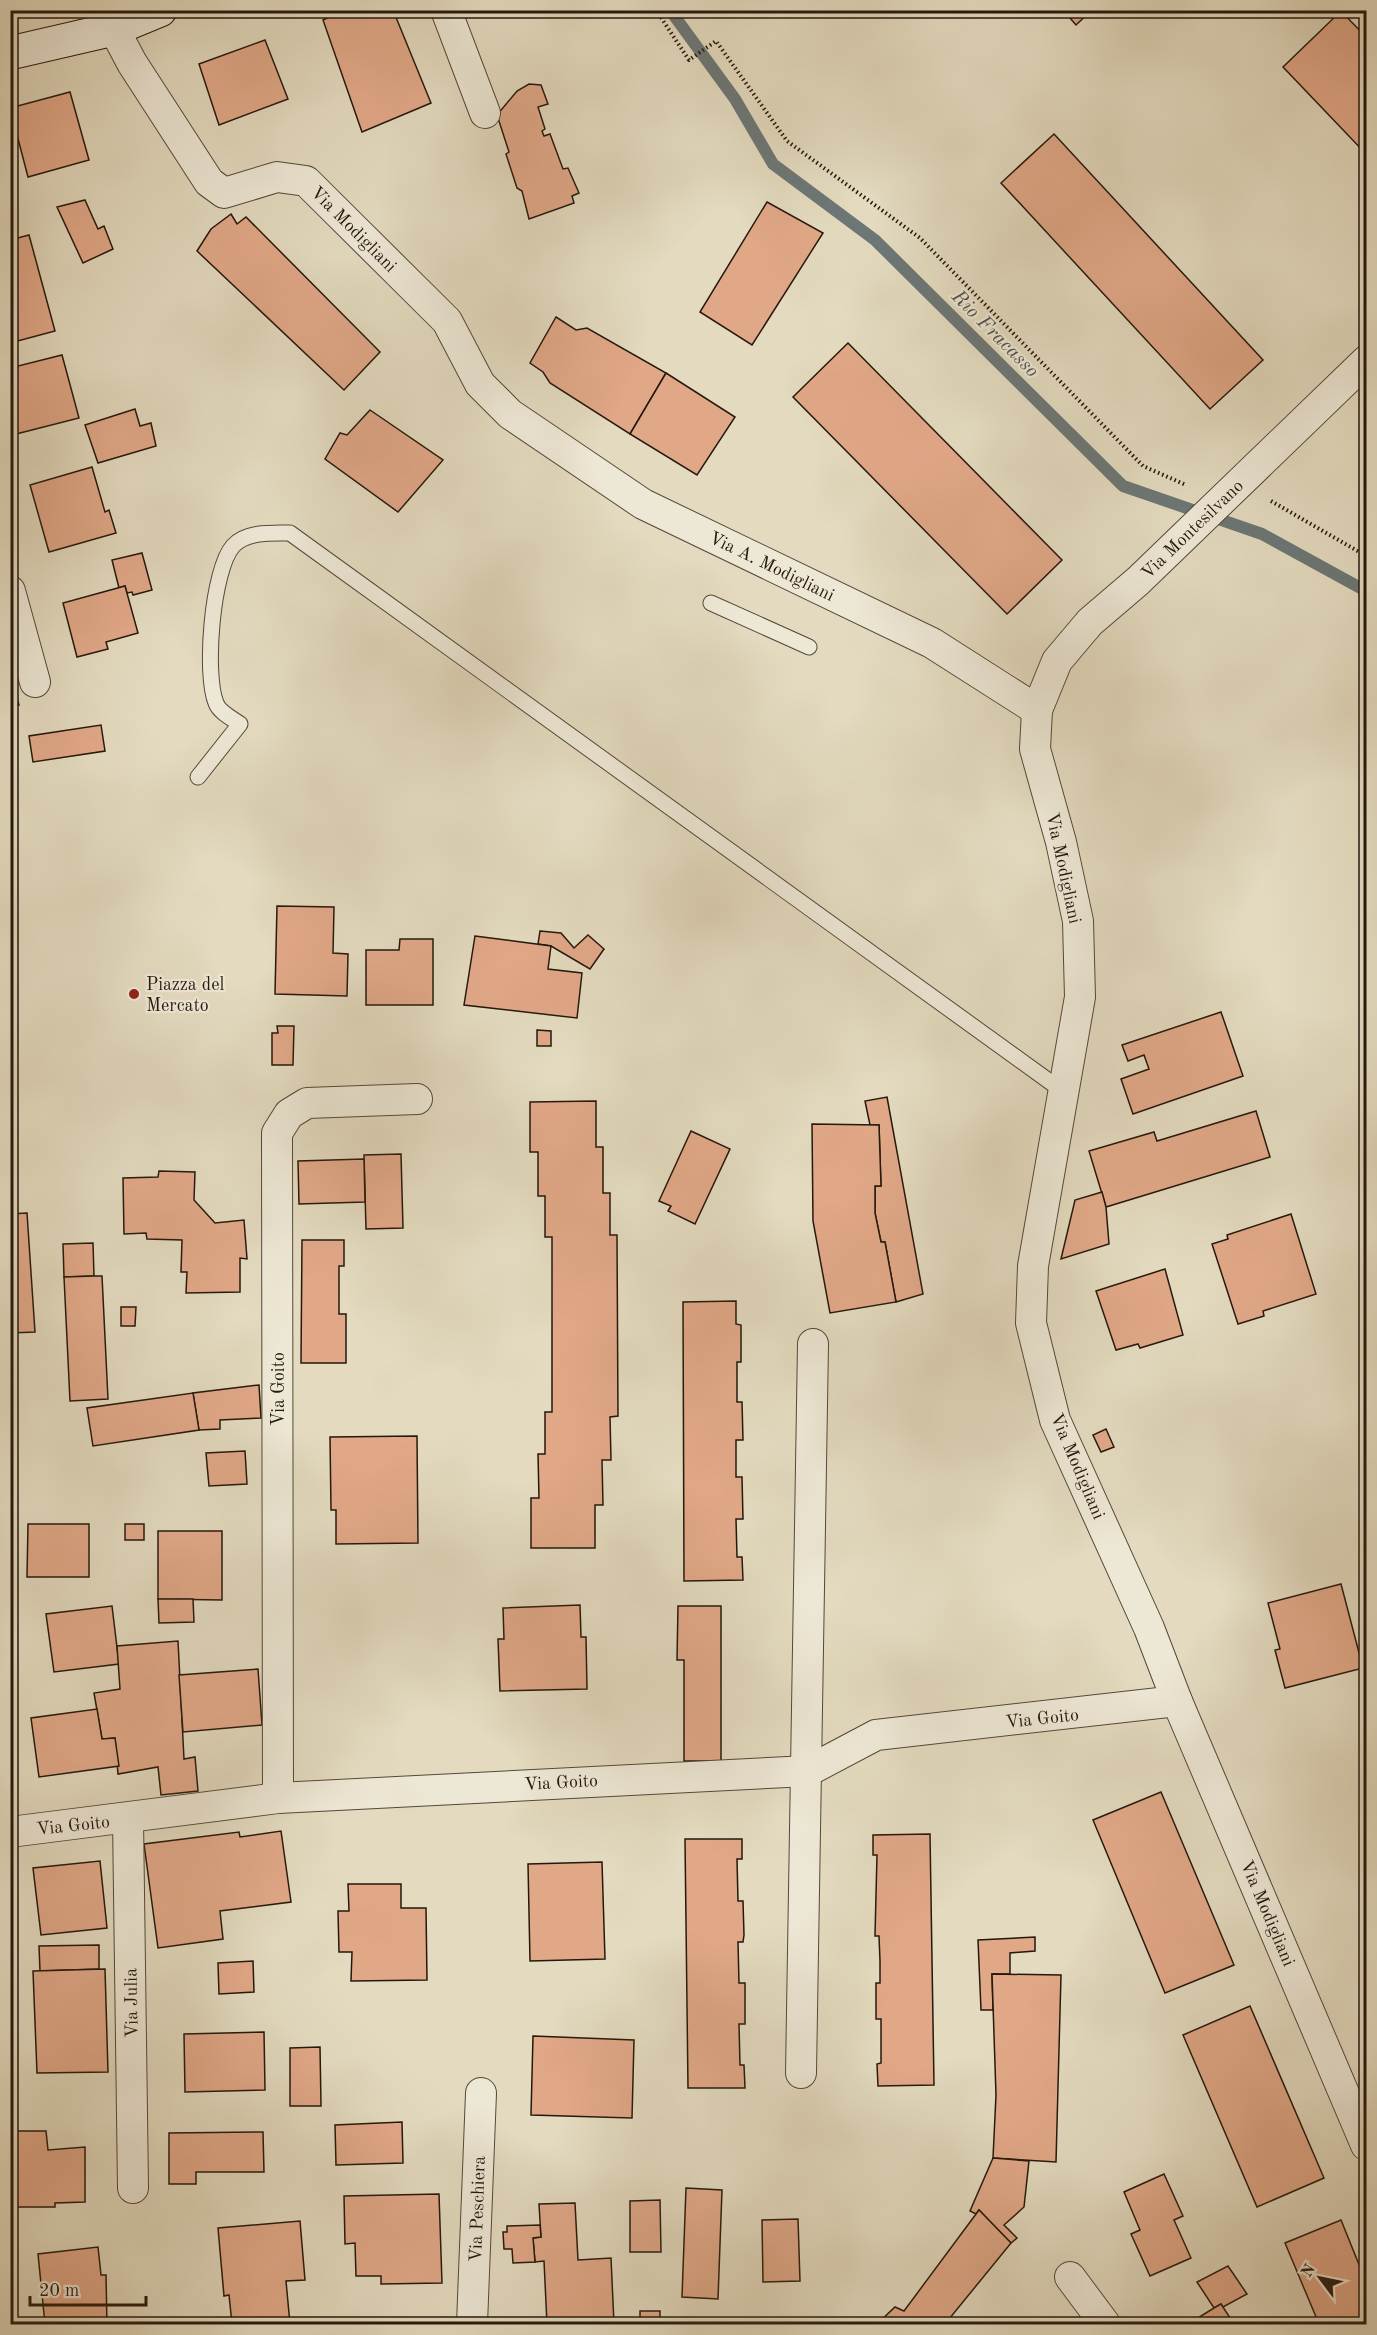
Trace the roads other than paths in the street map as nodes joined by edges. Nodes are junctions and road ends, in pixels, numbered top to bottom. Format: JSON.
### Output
{"nodes":[{"id":1,"x":160,"y":10,"type":"edge"},
{"id":2,"x":446,"y":10,"type":"edge"},
{"id":3,"x":114,"y":29,"type":"junction"},
{"id":4,"x":10,"y":53,"type":"edge"},
{"id":5,"x":485,"y":113,"type":"dead end"},
{"id":6,"x":1366,"y":361,"type":"edge"},
{"id":7,"x":510,"y":414,"type":"joint"},
{"id":8,"x":10,"y":591,"type":"edge"},
{"id":9,"x":711,"y":603,"type":"dead end"},
{"id":10,"x":809,"y":647,"type":"dead end"},
{"id":11,"x":35,"y":682,"type":"dead end"},
{"id":12,"x":1037,"y":710,"type":"junction"},
{"id":13,"x":198,"y":777,"type":"dead end"},
{"id":14,"x":1064,"y":1092,"type":"junction"},
{"id":15,"x":417,"y":1099,"type":"dead end"},
{"id":16,"x":813,"y":1344,"type":"dead end"},
{"id":17,"x":1177,"y":1701,"type":"junction"},
{"id":18,"x":808,"y":1771,"type":"junction"},
{"id":19,"x":278,"y":1798,"type":"junction"},
{"id":20,"x":128,"y":1819,"type":"junction"},
{"id":21,"x":10,"y":1832,"type":"edge"},
{"id":22,"x":801,"y":2073,"type":"dead end"},
{"id":23,"x":482,"y":2093,"type":"dead end"},
{"id":24,"x":1366,"y":2145,"type":"edge"},
{"id":25,"x":133,"y":2188,"type":"dead end"},
{"id":26,"x":1070,"y":2277,"type":"dead end"},
{"id":27,"x":472,"y":2325,"type":"edge"},
{"id":28,"x":1105,"y":2325,"type":"edge"}],
"edges":[{"from":1,"to":3,"type":"main road"},
{"from":2,"to":5,"type":"street"},
{"from":3,"to":4,"type":"main road"},
{"from":3,"to":7,"type":"street","name":"Via Modigliani"},
{"from":6,"to":12,"type":"street","name":"Via Montesilvano"},
{"from":7,"to":12,"type":"street","name":"Via A. Modigliani"},
{"from":8,"to":11,"type":"street"},
{"from":9,"to":10,"type":"lane"},
{"from":12,"to":14,"type":"street","name":"Via Modigliani"},
{"from":13,"to":14,"type":"lane"},
{"from":14,"to":17,"type":"street","name":"Via Modigliani"},
{"from":15,"to":19,"type":"street","name":"Via Goito"},
{"from":16,"to":18,"type":"street"},
{"from":17,"to":18,"type":"street","name":"Via Goito"},
{"from":17,"to":24,"type":"street","name":"Via Modigliani"},
{"from":18,"to":19,"type":"street","name":"Via Goito"},
{"from":18,"to":22,"type":"street"},
{"from":19,"to":20,"type":"street","name":"Via Goito"},
{"from":20,"to":21,"type":"street","name":"Via Goito"},
{"from":20,"to":25,"type":"street","name":"Via Julia"},
{"from":23,"to":27,"type":"street","name":"Via Peschiera"},
{"from":26,"to":28,"type":"street"}]}
